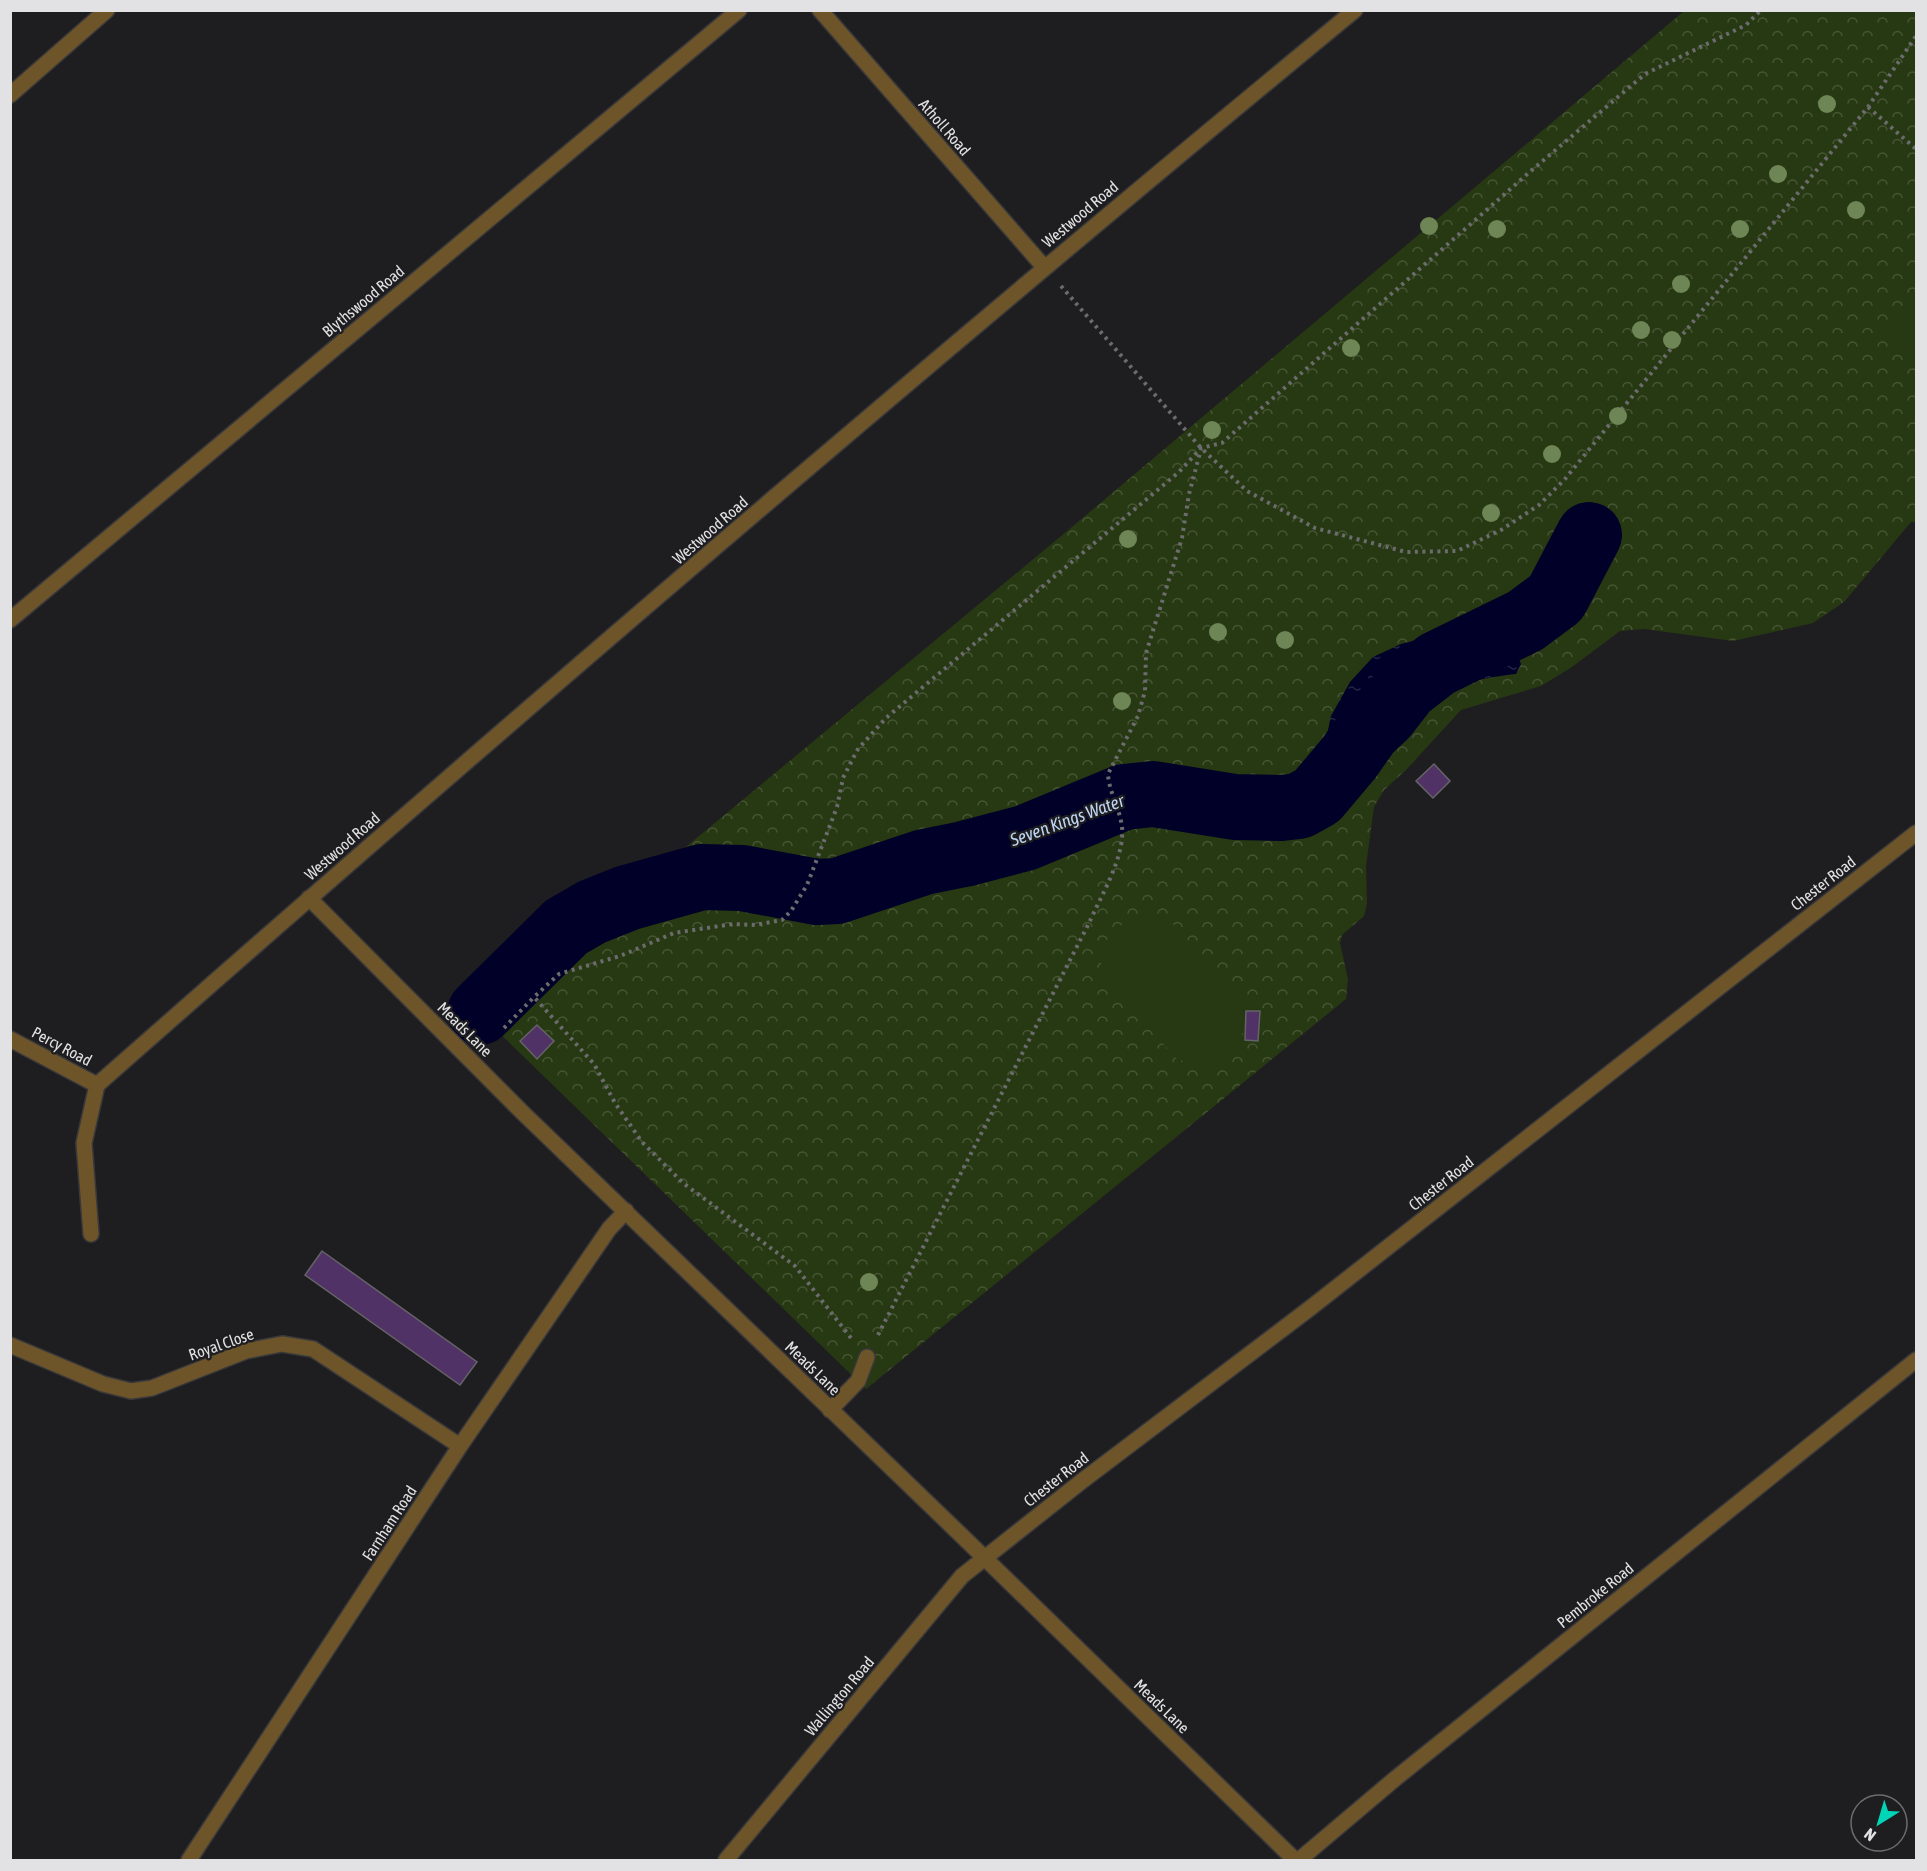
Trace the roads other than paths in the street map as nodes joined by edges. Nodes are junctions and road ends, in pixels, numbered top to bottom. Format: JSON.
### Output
{"nodes":[{"id":1,"x":107,"y":10,"type":"edge"},
{"id":2,"x":739,"y":10,"type":"edge"},
{"id":3,"x":820,"y":10,"type":"edge"},
{"id":4,"x":1354,"y":10,"type":"edge"},
{"id":5,"x":10,"y":94,"type":"edge"},
{"id":6,"x":1044,"y":267,"type":"junction"},
{"id":7,"x":10,"y":620,"type":"edge"},
{"id":8,"x":1917,"y":833,"type":"edge"},
{"id":9,"x":309,"y":898,"type":"junction"},
{"id":10,"x":10,"y":1039,"type":"edge"},
{"id":11,"x":97,"y":1084,"type":"junction"},
{"id":12,"x":626,"y":1211,"type":"junction"},
{"id":13,"x":91,"y":1234,"type":"dead end"},
{"id":14,"x":10,"y":1345,"type":"edge"},
{"id":15,"x":867,"y":1357,"type":"road end"},
{"id":16,"x":1917,"y":1360,"type":"edge"},
{"id":17,"x":830,"y":1410,"type":"junction"},
{"id":18,"x":460,"y":1446,"type":"junction"},
{"id":19,"x":985,"y":1558,"type":"junction"},
{"id":20,"x":189,"y":1860,"type":"edge"},
{"id":21,"x":726,"y":1860,"type":"edge"},
{"id":22,"x":1297,"y":1860,"type":"edge"}],
"edges":[{"from":1,"to":5,"type":"street"},
{"from":2,"to":7,"type":"street","name":"Blythswood Road"},
{"from":3,"to":6,"type":"street","name":"Atholl Road"},
{"from":4,"to":6,"type":"street","name":"Westwood Road"},
{"from":6,"to":9,"type":"street","name":"Westwood Road"},
{"from":8,"to":19,"type":"street","name":"Chester Road"},
{"from":9,"to":11,"type":"street","name":"Westwood Road"},
{"from":9,"to":12,"type":"street","name":"Meads Lane"},
{"from":10,"to":11,"type":"street","name":"Percy Road"},
{"from":11,"to":13,"type":"street"},
{"from":12,"to":17,"type":"street","name":"Meads Lane"},
{"from":12,"to":18,"type":"street","name":"Farnham Road"},
{"from":14,"to":18,"type":"street","name":"Royal Close"},
{"from":15,"to":17,"type":"street"},
{"from":16,"to":22,"type":"street","name":"Pembroke Road"},
{"from":17,"to":19,"type":"street","name":"Meads Lane"},
{"from":18,"to":20,"type":"street","name":"Farnham Road"},
{"from":19,"to":21,"type":"street","name":"Wallington Road"},
{"from":19,"to":22,"type":"street","name":"Meads Lane"}]}
